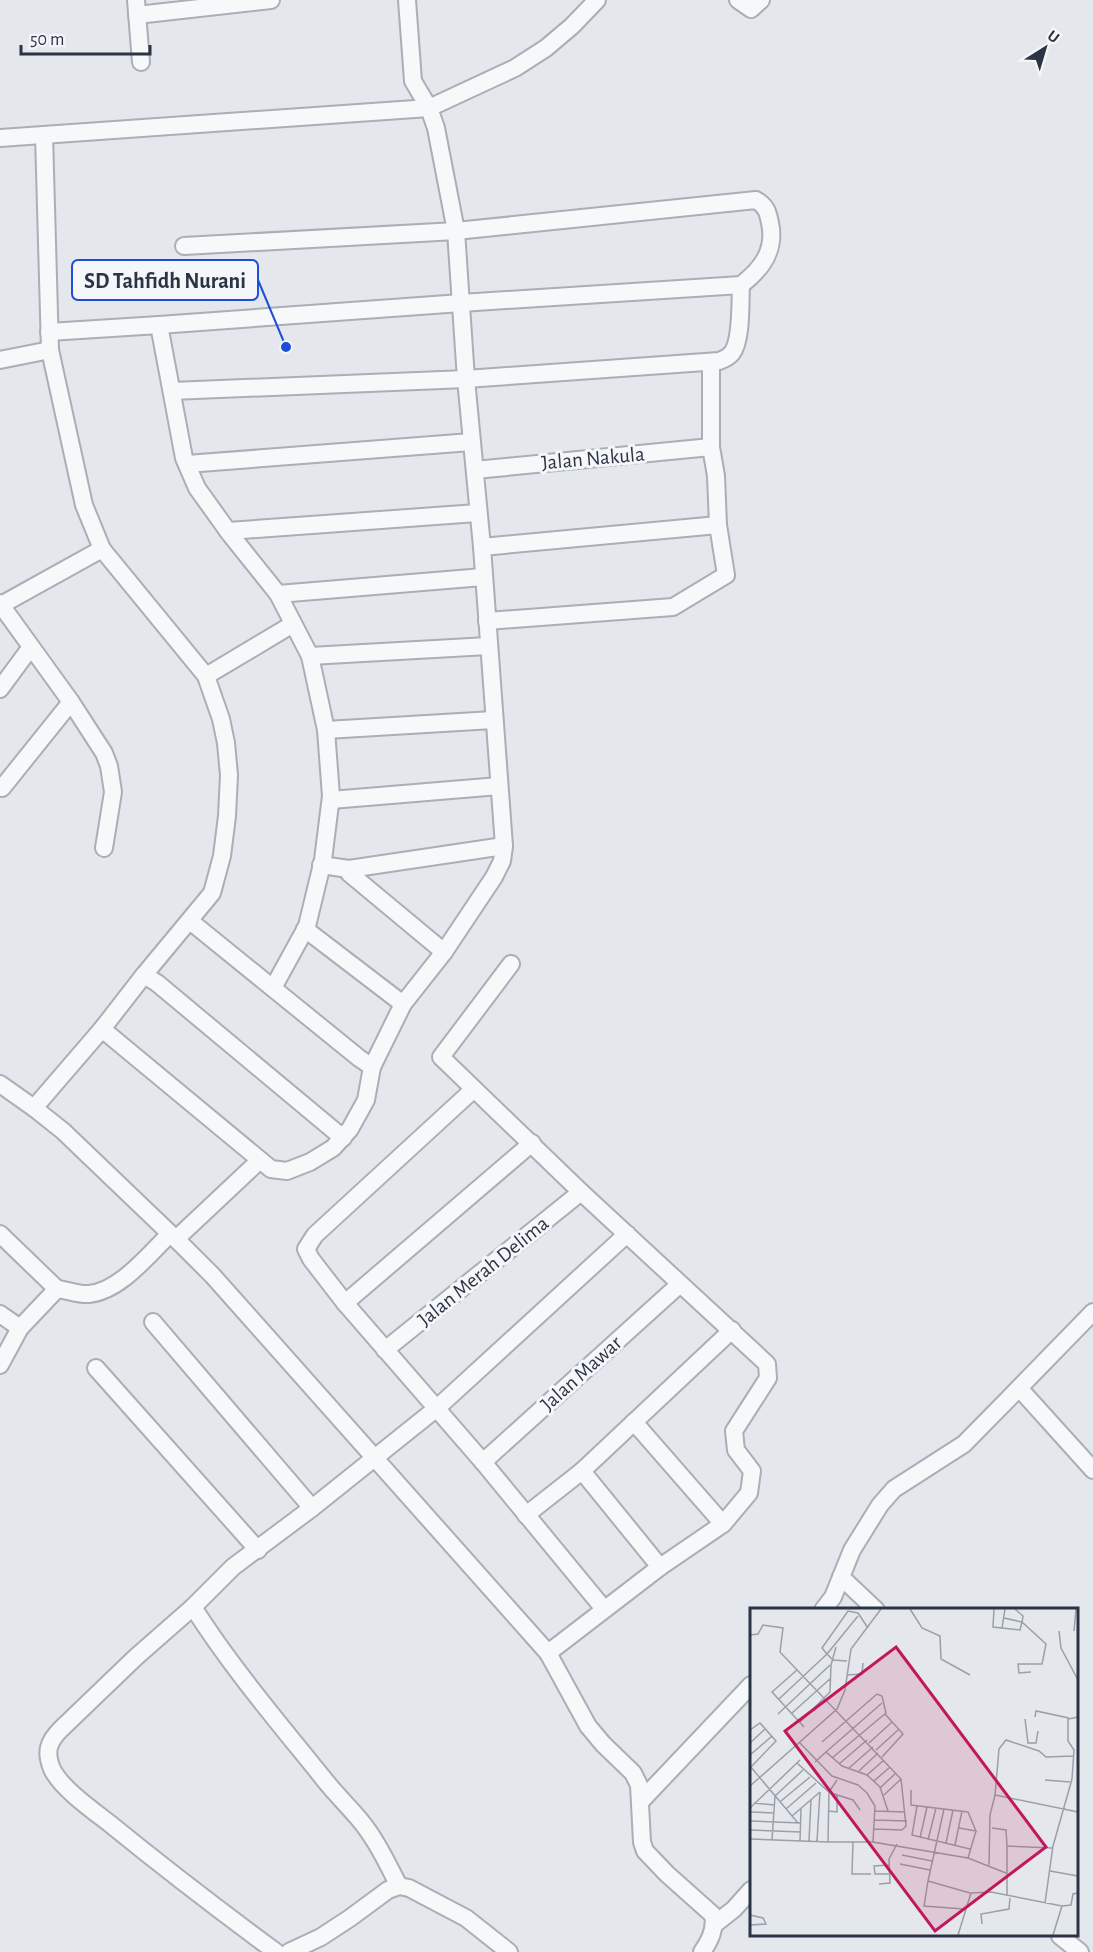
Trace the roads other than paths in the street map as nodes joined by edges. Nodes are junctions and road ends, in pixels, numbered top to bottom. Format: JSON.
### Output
{"nodes":[{"id":1,"x":271,"y":0,"type":"edge"},
{"id":2,"x":407,"y":0,"type":"edge"},
{"id":3,"x":597,"y":0,"type":"edge"},
{"id":4,"x":738,"y":0,"type":"edge"},
{"id":5,"x":760,"y":0,"type":"edge"},
{"id":6,"x":136,"y":8,"type":"edge"},
{"id":7,"x":141,"y":62,"type":"dead end"},
{"id":8,"x":429,"y":108,"type":"junction"},
{"id":9,"x":44,"y":135,"type":"junction"},
{"id":10,"x":0,"y":138,"type":"edge"},
{"id":11,"x":456,"y":231,"type":"junction"},
{"id":12,"x":184,"y":246,"type":"dead end"},
{"id":13,"x":741,"y":285,"type":"junction"},
{"id":14,"x":461,"y":303,"type":"junction"},
{"id":15,"x":159,"y":325,"type":"junction"},
{"id":16,"x":49,"y":332,"type":"junction"},
{"id":17,"x":50,"y":350,"type":"junction"},
{"id":18,"x":0,"y":360,"type":"edge"},
{"id":19,"x":711,"y":362,"type":"junction"},
{"id":20,"x":466,"y":379,"type":"junction"},
{"id":21,"x":172,"y":391,"type":"junction"},
{"id":22,"x":471,"y":442,"type":"junction"},
{"id":23,"x":711,"y":447,"type":"junction"},
{"id":24,"x":187,"y":464,"type":"junction"},
{"id":25,"x":475,"y":470,"type":"junction"},
{"id":26,"x":477,"y":513,"type":"junction"},
{"id":27,"x":718,"y":525,"type":"junction"},
{"id":28,"x":228,"y":531,"type":"junction"},
{"id":29,"x":482,"y":547,"type":"junction"},
{"id":30,"x":102,"y":549,"type":"junction"},
{"id":31,"x":483,"y":577,"type":"junction"},
{"id":32,"x":278,"y":594,"type":"junction"},
{"id":33,"x":1,"y":604,"type":"edge"},
{"id":34,"x":487,"y":621,"type":"junction"},
{"id":35,"x":293,"y":624,"type":"junction"},
{"id":36,"x":488,"y":646,"type":"junction"},
{"id":37,"x":31,"y":647,"type":"junction"},
{"id":38,"x":310,"y":656,"type":"junction"},
{"id":39,"x":206,"y":676,"type":"junction"},
{"id":40,"x":0,"y":689,"type":"edge"},
{"id":41,"x":70,"y":702,"type":"junction"},
{"id":42,"x":493,"y":720,"type":"junction"},
{"id":43,"x":326,"y":730,"type":"junction"},
{"id":44,"x":500,"y":786,"type":"junction"},
{"id":45,"x":2,"y":788,"type":"dead end"},
{"id":46,"x":331,"y":800,"type":"junction"},
{"id":47,"x":504,"y":846,"type":"junction"},
{"id":48,"x":104,"y":848,"type":"dead end"},
{"id":49,"x":321,"y":865,"type":"junction"},
{"id":50,"x":349,"y":869,"type":"junction"},
{"id":51,"x":190,"y":921,"type":"junction"},
{"id":52,"x":305,"y":929,"type":"junction"},
{"id":53,"x":444,"y":952,"type":"junction"},
{"id":54,"x":511,"y":964,"type":"dead end"},
{"id":55,"x":144,"y":975,"type":"junction"},
{"id":56,"x":273,"y":988,"type":"junction"},
{"id":57,"x":403,"y":1004,"type":"junction"},
{"id":58,"x":102,"y":1029,"type":"junction"},
{"id":59,"x":372,"y":1067,"type":"junction"},
{"id":60,"x":0,"y":1084,"type":"edge"},
{"id":61,"x":474,"y":1089,"type":"junction"},
{"id":62,"x":34,"y":1108,"type":"junction"},
{"id":63,"x":343,"y":1138,"type":"junction"},
{"id":64,"x":532,"y":1143,"type":"junction"},
{"id":65,"x":260,"y":1160,"type":"junction"},
{"id":66,"x":581,"y":1192,"type":"junction"},
{"id":67,"x":0,"y":1234,"type":"edge"},
{"id":68,"x":627,"y":1234,"type":"junction"},
{"id":69,"x":176,"y":1239,"type":"junction"},
{"id":70,"x":680,"y":1284,"type":"junction"},
{"id":71,"x":57,"y":1289,"type":"junction"},
{"id":72,"x":345,"y":1303,"type":"junction"},
{"id":73,"x":1093,"y":1312,"type":"edge"},
{"id":74,"x":0,"y":1314,"type":"edge"},
{"id":75,"x":153,"y":1322,"type":"dead end"},
{"id":76,"x":20,"y":1328,"type":"junction"},
{"id":77,"x":732,"y":1330,"type":"junction"},
{"id":78,"x":385,"y":1350,"type":"junction"},
{"id":79,"x":0,"y":1365,"type":"edge"},
{"id":80,"x":96,"y":1368,"type":"dead end"},
{"id":81,"x":1019,"y":1388,"type":"junction"},
{"id":82,"x":436,"y":1408,"type":"junction"},
{"id":83,"x":634,"y":1422,"type":"junction"},
{"id":84,"x":376,"y":1457,"type":"junction"},
{"id":85,"x":483,"y":1462,"type":"junction"},
{"id":86,"x":1093,"y":1470,"type":"edge"},
{"id":87,"x":582,"y":1471,"type":"junction"},
{"id":88,"x":312,"y":1508,"type":"junction"},
{"id":89,"x":526,"y":1515,"type":"junction"},
{"id":90,"x":723,"y":1524,"type":"junction"},
{"id":91,"x":258,"y":1550,"type":"junction"},
{"id":92,"x":660,"y":1567,"type":"junction"},
{"id":93,"x":842,"y":1577,"type":"junction"},
{"id":94,"x":193,"y":1606,"type":"junction"},
{"id":95,"x":825,"y":1608,"type":"edge"},
{"id":96,"x":874,"y":1608,"type":"edge"},
{"id":97,"x":604,"y":1610,"type":"junction"},
{"id":98,"x":548,"y":1653,"type":"junction"},
{"id":99,"x":750,"y":1686,"type":"edge"},
{"id":100,"x":641,"y":1800,"type":"junction"},
{"id":101,"x":399,"y":1886,"type":"junction"},
{"id":102,"x":750,"y":1891,"type":"edge"},
{"id":103,"x":715,"y":1924,"type":"junction"},
{"id":104,"x":1062,"y":1937,"type":"edge"},
{"id":105,"x":276,"y":1952,"type":"edge"},
{"id":106,"x":289,"y":1952,"type":"edge"},
{"id":107,"x":509,"y":1952,"type":"edge"},
{"id":108,"x":702,"y":1952,"type":"edge"},
{"id":109,"x":1080,"y":1952,"type":"edge"}],
"edges":[{"from":1,"to":6,"type":"street"},
{"from":2,"to":8,"type":"street"},
{"from":3,"to":8,"type":"street"},
{"from":4,"to":5,"type":"street"},
{"from":6,"to":7,"type":"street"},
{"from":8,"to":9,"type":"street"},
{"from":8,"to":11,"type":"street"},
{"from":9,"to":10,"type":"street"},
{"from":9,"to":16,"type":"street"},
{"from":11,"to":12,"type":"street"},
{"from":11,"to":13,"type":"street"},
{"from":11,"to":14,"type":"street"},
{"from":13,"to":14,"type":"street"},
{"from":13,"to":19,"type":"street"},
{"from":14,"to":15,"type":"street"},
{"from":14,"to":20,"type":"street"},
{"from":15,"to":16,"type":"street"},
{"from":15,"to":21,"type":"street"},
{"from":16,"to":17,"type":"street"},
{"from":17,"to":18,"type":"street"},
{"from":17,"to":30,"type":"street"},
{"from":19,"to":20,"type":"street"},
{"from":19,"to":23,"type":"street"},
{"from":20,"to":21,"type":"street"},
{"from":20,"to":22,"type":"street"},
{"from":21,"to":24,"type":"street"},
{"from":22,"to":24,"type":"street"},
{"from":22,"to":25,"type":"street"},
{"from":23,"to":25,"type":"street","name":"Jalan Nakula"},
{"from":23,"to":27,"type":"street"},
{"from":24,"to":28,"type":"street"},
{"from":25,"to":26,"type":"street"},
{"from":26,"to":28,"type":"street"},
{"from":26,"to":29,"type":"street"},
{"from":27,"to":29,"type":"street"},
{"from":27,"to":34,"type":"street"},
{"from":28,"to":32,"type":"street"},
{"from":29,"to":31,"type":"street"},
{"from":30,"to":33,"type":"street"},
{"from":30,"to":39,"type":"street"},
{"from":31,"to":32,"type":"street"},
{"from":31,"to":34,"type":"street"},
{"from":32,"to":35,"type":"street"},
{"from":33,"to":37,"type":"street"},
{"from":34,"to":36,"type":"street"},
{"from":35,"to":38,"type":"street"},
{"from":35,"to":39,"type":"street"},
{"from":36,"to":38,"type":"street"},
{"from":36,"to":42,"type":"street"},
{"from":37,"to":40,"type":"street"},
{"from":37,"to":41,"type":"street"},
{"from":38,"to":43,"type":"street"},
{"from":39,"to":51,"type":"street"},
{"from":41,"to":45,"type":"street"},
{"from":41,"to":48,"type":"street"},
{"from":42,"to":43,"type":"street"},
{"from":42,"to":44,"type":"street"},
{"from":43,"to":46,"type":"street"},
{"from":44,"to":46,"type":"street"},
{"from":44,"to":47,"type":"street"},
{"from":46,"to":49,"type":"street"},
{"from":47,"to":50,"type":"street"},
{"from":47,"to":53,"type":"street"},
{"from":49,"to":50,"type":"street"},
{"from":49,"to":52,"type":"street"},
{"from":50,"to":53,"type":"street"},
{"from":51,"to":55,"type":"street"},
{"from":51,"to":56,"type":"street"},
{"from":52,"to":56,"type":"street"},
{"from":52,"to":57,"type":"street"},
{"from":53,"to":57,"type":"street"},
{"from":54,"to":61,"type":"street"},
{"from":55,"to":58,"type":"street"},
{"from":55,"to":63,"type":"street"},
{"from":56,"to":59,"type":"street"},
{"from":57,"to":59,"type":"street"},
{"from":58,"to":62,"type":"street"},
{"from":58,"to":65,"type":"street"},
{"from":59,"to":63,"type":"street"},
{"from":60,"to":62,"type":"street"},
{"from":61,"to":64,"type":"street"},
{"from":61,"to":72,"type":"street"},
{"from":62,"to":69,"type":"street"},
{"from":63,"to":65,"type":"street"},
{"from":64,"to":66,"type":"street"},
{"from":64,"to":72,"type":"street"},
{"from":65,"to":69,"type":"street"},
{"from":66,"to":68,"type":"street"},
{"from":66,"to":78,"type":"street","name":"Jalan Merah Delima"},
{"from":67,"to":71,"type":"street"},
{"from":68,"to":70,"type":"street"},
{"from":68,"to":82,"type":"street"},
{"from":69,"to":71,"type":"street"},
{"from":69,"to":84,"type":"street"},
{"from":70,"to":77,"type":"street"},
{"from":70,"to":85,"type":"street","name":"Jalan Mawar"},
{"from":71,"to":76,"type":"street"},
{"from":72,"to":78,"type":"street"},
{"from":73,"to":81,"type":"street"},
{"from":74,"to":76,"type":"street"},
{"from":75,"to":88,"type":"street"},
{"from":76,"to":79,"type":"street"},
{"from":77,"to":83,"type":"street"},
{"from":77,"to":90,"type":"street"},
{"from":78,"to":82,"type":"street"},
{"from":80,"to":91,"type":"street"},
{"from":81,"to":86,"type":"street"},
{"from":81,"to":93,"type":"street"},
{"from":82,"to":84,"type":"street"},
{"from":82,"to":85,"type":"street"},
{"from":83,"to":87,"type":"street"},
{"from":83,"to":90,"type":"street"},
{"from":84,"to":88,"type":"street"},
{"from":84,"to":98,"type":"street"},
{"from":85,"to":89,"type":"street"},
{"from":87,"to":89,"type":"street"},
{"from":87,"to":92,"type":"street"},
{"from":88,"to":91,"type":"street"},
{"from":89,"to":97,"type":"street"},
{"from":90,"to":92,"type":"street"},
{"from":91,"to":94,"type":"street"},
{"from":92,"to":97,"type":"street"},
{"from":93,"to":95,"type":"street"},
{"from":93,"to":96,"type":"street"},
{"from":94,"to":101,"type":"street"},
{"from":94,"to":105,"type":"street"},
{"from":97,"to":98,"type":"street"},
{"from":98,"to":100,"type":"street"},
{"from":99,"to":100,"type":"street"},
{"from":100,"to":103,"type":"street"},
{"from":101,"to":106,"type":"street"},
{"from":101,"to":107,"type":"street"},
{"from":102,"to":103,"type":"street"},
{"from":103,"to":108,"type":"street"},
{"from":104,"to":109,"type":"street"}]}
